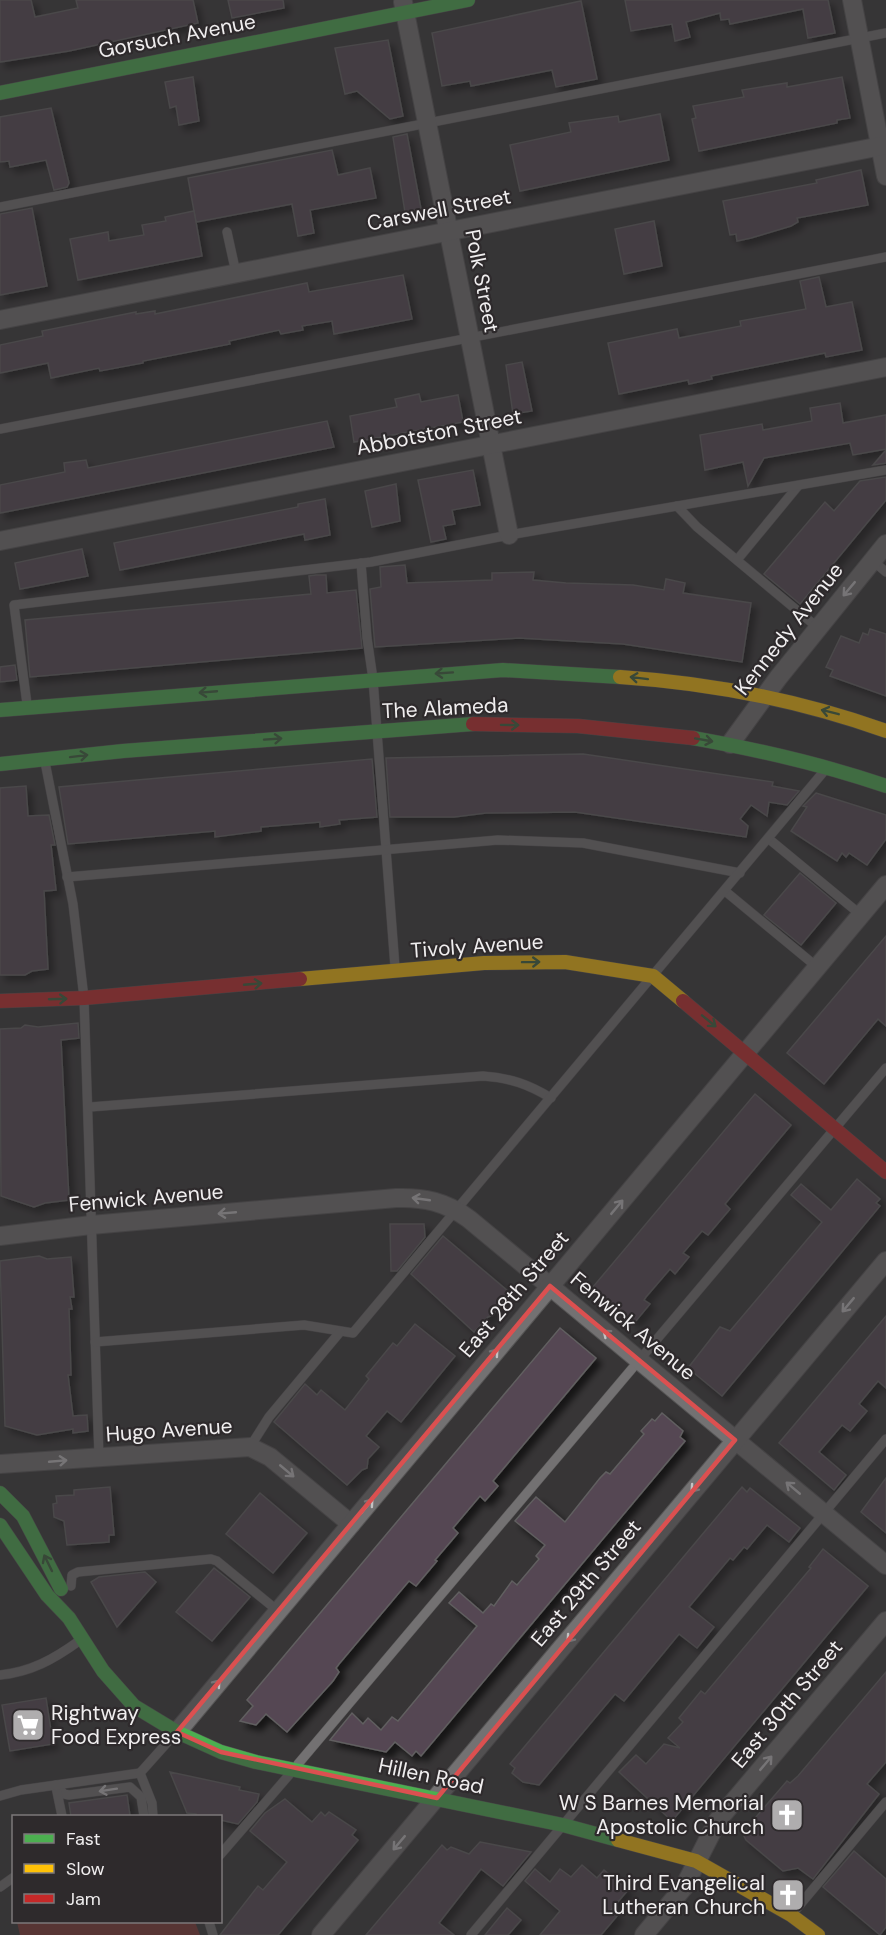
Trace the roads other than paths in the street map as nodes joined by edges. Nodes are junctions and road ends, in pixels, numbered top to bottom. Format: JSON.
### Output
{"nodes":[{"id":1,"x":468,"y":0,"type":"edge"},
{"id":2,"x":852,"y":0,"type":"edge"},
{"id":3,"x":404,"y":6,"type":"edge"},
{"id":4,"x":886,"y":33,"type":"edge"},
{"id":5,"x":860,"y":39,"type":"junction"},
{"id":6,"x":0,"y":93,"type":"edge"},
{"id":7,"x":428,"y":123,"type":"junction"},
{"id":8,"x":883,"y":146,"type":"edge"},
{"id":9,"x":886,"y":176,"type":"edge"},
{"id":10,"x":0,"y":207,"type":"edge"},
{"id":11,"x":449,"y":231,"type":"junction"},
{"id":12,"x":227,"y":232,"type":"dead end"},
{"id":13,"x":886,"y":257,"type":"edge"},
{"id":14,"x":236,"y":273,"type":"junction"},
{"id":15,"x":0,"y":320,"type":"edge"},
{"id":16,"x":470,"y":337,"type":"junction"},
{"id":17,"x":886,"y":367,"type":"edge"},
{"id":18,"x":0,"y":429,"type":"edge"},
{"id":19,"x":491,"y":445,"type":"junction"},
{"id":20,"x":886,"y":470,"type":"edge"},
{"id":21,"x":798,"y":486,"type":"junction"},
{"id":22,"x":677,"y":506,"type":"junction"},
{"id":23,"x":509,"y":535,"type":"junction"},
{"id":24,"x":0,"y":541,"type":"edge"},
{"id":25,"x":886,"y":544,"type":"edge"},
{"id":26,"x":737,"y":560,"type":"junction"},
{"id":27,"x":361,"y":563,"type":"junction"},
{"id":28,"x":879,"y":566,"type":"edge"},
{"id":29,"x":818,"y":627,"type":"junction"},
{"id":30,"x":373,"y":679,"type":"junction"},
{"id":31,"x":763,"y":697,"type":"junction"},
{"id":32,"x":27,"y":707,"type":"junction"},
{"id":33,"x":0,"y":710,"type":"edge"},
{"id":34,"x":886,"y":730,"type":"edge"},
{"id":35,"x":378,"y":732,"type":"junction"},
{"id":36,"x":730,"y":744,"type":"junction"},
{"id":37,"x":45,"y":760,"type":"junction"},
{"id":38,"x":0,"y":764,"type":"edge"},
{"id":39,"x":829,"y":766,"type":"junction"},
{"id":40,"x":886,"y":786,"type":"edge"},
{"id":41,"x":769,"y":838,"type":"junction"},
{"id":42,"x":386,"y":849,"type":"junction"},
{"id":43,"x":740,"y":873,"type":"junction"},
{"id":44,"x":67,"y":877,"type":"junction"},
{"id":45,"x":886,"y":885,"type":"edge"},
{"id":46,"x":725,"y":891,"type":"junction"},
{"id":47,"x":861,"y":915,"type":"junction"},
{"id":48,"x":817,"y":967,"type":"junction"},
{"id":49,"x":396,"y":972,"type":"junction"},
{"id":50,"x":653,"y":976,"type":"junction"},
{"id":51,"x":84,"y":998,"type":"junction"},
{"id":52,"x":0,"y":1001,"type":"edge"},
{"id":53,"x":746,"y":1053,"type":"junction"},
{"id":54,"x":886,"y":1068,"type":"edge"},
{"id":55,"x":551,"y":1098,"type":"junction"},
{"id":56,"x":90,"y":1107,"type":"junction"},
{"id":57,"x":834,"y":1129,"type":"junction"},
{"id":58,"x":886,"y":1172,"type":"edge"},
{"id":59,"x":458,"y":1211,"type":"junction"},
{"id":60,"x":91,"y":1224,"type":"junction"},
{"id":61,"x":0,"y":1236,"type":"edge"},
{"id":62,"x":886,"y":1261,"type":"edge"},
{"id":63,"x":550,"y":1286,"type":"junction"},
{"id":64,"x":340,"y":1332,"type":"junction"},
{"id":65,"x":95,"y":1342,"type":"junction"},
{"id":66,"x":639,"y":1360,"type":"junction"},
{"id":67,"x":886,"y":1438,"type":"edge"},
{"id":68,"x":735,"y":1440,"type":"junction"},
{"id":69,"x":250,"y":1447,"type":"junction"},
{"id":70,"x":99,"y":1457,"type":"junction"},
{"id":71,"x":0,"y":1464,"type":"edge"},
{"id":72,"x":0,"y":1493,"type":"edge"},
{"id":73,"x":823,"y":1513,"type":"junction"},
{"id":74,"x":351,"y":1524,"type":"junction"},
{"id":75,"x":0,"y":1526,"type":"edge"},
{"id":76,"x":4,"y":1558,"type":"dead end"},
{"id":77,"x":886,"y":1565,"type":"edge"},
{"id":78,"x":32,"y":1574,"type":"junction"},
{"id":79,"x":70,"y":1596,"type":"dead end"},
{"id":80,"x":278,"y":1611,"type":"junction"},
{"id":81,"x":69,"y":1612,"type":"junction"},
{"id":82,"x":886,"y":1621,"type":"edge"},
{"id":83,"x":82,"y":1639,"type":"junction"},
{"id":84,"x":0,"y":1675,"type":"edge"},
{"id":85,"x":177,"y":1732,"type":"junction"},
{"id":86,"x":294,"y":1769,"type":"junction"},
{"id":87,"x":141,"y":1773,"type":"junction"},
{"id":88,"x":56,"y":1785,"type":"junction"},
{"id":89,"x":0,"y":1796,"type":"edge"},
{"id":90,"x":437,"y":1798,"type":"junction"},
{"id":91,"x":886,"y":1802,"type":"edge"},
{"id":92,"x":62,"y":1815,"type":"edge"},
{"id":93,"x":144,"y":1815,"type":"edge"},
{"id":94,"x":153,"y":1815,"type":"edge"},
{"id":95,"x":562,"y":1825,"type":"junction"},
{"id":96,"x":222,"y":1853,"type":"edge"},
{"id":97,"x":696,"y":1861,"type":"junction"},
{"id":98,"x":791,"y":1915,"type":"junction"},
{"id":99,"x":321,"y":1935,"type":"edge"},
{"id":100,"x":471,"y":1935,"type":"edge"},
{"id":101,"x":644,"y":1935,"type":"edge"},
{"id":102,"x":818,"y":1935,"type":"edge"}],
"edges":[{"from":1,"to":3,"type":"main road","name":"Gorsuch Avenue"},
{"from":2,"to":5,"type":"street"},
{"from":3,"to":6,"type":"main road","name":"Gorsuch Avenue"},
{"from":3,"to":7,"type":"street","name":"Polk Street"},
{"from":4,"to":5,"type":"lane"},
{"from":5,"to":7,"type":"lane"},
{"from":5,"to":8,"type":"street"},
{"from":7,"to":10,"type":"lane"},
{"from":7,"to":11,"type":"street","name":"Polk Street"},
{"from":8,"to":9,"type":"street"},
{"from":8,"to":11,"type":"street","name":"Carswell Street"},
{"from":11,"to":14,"type":"street","name":"Carswell Street"},
{"from":11,"to":16,"type":"street","name":"Polk Street"},
{"from":12,"to":14,"type":"lane"},
{"from":13,"to":16,"type":"lane"},
{"from":14,"to":15,"type":"street","name":"Carswell Street"},
{"from":16,"to":18,"type":"lane"},
{"from":16,"to":19,"type":"street","name":"Polk Street"},
{"from":17,"to":19,"type":"street","name":"Abbotston Street"},
{"from":19,"to":23,"type":"street","name":"Polk Street"},
{"from":19,"to":24,"type":"street","name":"Abbotston Street"},
{"from":20,"to":21,"type":"lane"},
{"from":21,"to":22,"type":"lane"},
{"from":21,"to":26,"type":"lane"},
{"from":22,"to":23,"type":"lane"},
{"from":22,"to":26,"type":"lane"},
{"from":23,"to":27,"type":"lane"},
{"from":25,"to":28,"type":"street","name":"Kennedy Avenue"},
{"from":26,"to":29,"type":"lane"},
{"from":27,"to":30,"type":"lane"},
{"from":27,"to":32,"type":"lane"},
{"from":28,"to":29,"type":"street","name":"Kennedy Avenue","one_way":true},
{"from":29,"to":31,"type":"street","name":"Kennedy Avenue"},
{"from":31,"to":30,"type":"main road","name":"The Alameda","one_way":true},
{"from":30,"to":32,"type":"main road","name":"The Alameda","one_way":true},
{"from":30,"to":35,"type":"lane"},
{"from":34,"to":31,"type":"main road","name":"The Alameda","one_way":true},
{"from":31,"to":36,"type":"street","name":"Kennedy Avenue"},
{"from":32,"to":33,"type":"main road","name":"The Alameda"},
{"from":35,"to":36,"type":"main road","name":"The Alameda","one_way":true},
{"from":37,"to":35,"type":"main road","name":"The Alameda","one_way":true},
{"from":35,"to":42,"type":"lane"},
{"from":36,"to":39,"type":"main road","name":"The Alameda"},
{"from":37,"to":38,"type":"main road","name":"The Alameda"},
{"from":37,"to":44,"type":"lane"},
{"from":39,"to":40,"type":"main road","name":"The Alameda"},
{"from":39,"to":41,"type":"lane"},
{"from":41,"to":43,"type":"lane"},
{"from":41,"to":47,"type":"lane"},
{"from":42,"to":43,"type":"lane"},
{"from":42,"to":44,"type":"lane"},
{"from":42,"to":49,"type":"lane"},
{"from":43,"to":46,"type":"lane"},
{"from":44,"to":51,"type":"lane"},
{"from":45,"to":47,"type":"street","name":"East 28th Street"},
{"from":46,"to":48,"type":"lane"},
{"from":46,"to":50,"type":"lane"},
{"from":47,"to":48,"type":"street","name":"East 28th Street"},
{"from":48,"to":53,"type":"street","name":"East 28th Street"},
{"from":49,"to":50,"type":"main road","name":"Tivoly Avenue","one_way":true},
{"from":51,"to":49,"type":"main road","name":"Tivoly Avenue","one_way":true},
{"from":50,"to":53,"type":"main road","one_way":true},
{"from":50,"to":55,"type":"lane"},
{"from":52,"to":51,"type":"main road","name":"Tivoly Avenue","one_way":true},
{"from":51,"to":56,"type":"lane"},
{"from":53,"to":57,"type":"main road"},
{"from":63,"to":53,"type":"street","name":"East 28th Street","one_way":true},
{"from":54,"to":57,"type":"lane"},
{"from":55,"to":56,"type":"lane"},
{"from":55,"to":59,"type":"lane"},
{"from":56,"to":60,"type":"lane"},
{"from":57,"to":58,"type":"main road"},
{"from":57,"to":66,"type":"lane"},
{"from":59,"to":60,"type":"street","name":"Fenwick Avenue","one_way":true},
{"from":59,"to":63,"type":"street","name":"Fenwick Avenue"},
{"from":59,"to":64,"type":"lane"},
{"from":60,"to":61,"type":"street","name":"Fenwick Avenue"},
{"from":60,"to":65,"type":"lane"},
{"from":62,"to":68,"type":"street","name":"East 29th Street","one_way":true},
{"from":66,"to":63,"type":"street","name":"Fenwick Avenue","one_way":true},
{"from":74,"to":63,"type":"street","name":"East 28th Street","one_way":true},
{"from":64,"to":65,"type":"lane"},
{"from":64,"to":69,"type":"lane"},
{"from":65,"to":70,"type":"lane"},
{"from":66,"to":68,"type":"street","name":"Fenwick Avenue"},
{"from":66,"to":86,"type":"lane"},
{"from":67,"to":73,"type":"lane"},
{"from":73,"to":68,"type":"street","name":"Fenwick Avenue","one_way":true},
{"from":68,"to":90,"type":"street","name":"East 29th Street","one_way":true},
{"from":69,"to":70,"type":"street","name":"Hugo Avenue"},
{"from":69,"to":74,"type":"street","name":"Hugo Avenue","one_way":true},
{"from":71,"to":70,"type":"street","name":"Hugo Avenue","one_way":true},
{"from":81,"to":72,"type":"main road","name":"Hillen Road","one_way":true},
{"from":73,"to":77,"type":"street","name":"Fenwick Avenue"},
{"from":73,"to":95,"type":"lane"},
{"from":74,"to":80,"type":"street","name":"East 28th Street"},
{"from":75,"to":78,"type":"main road","name":"Hillen Road"},
{"from":76,"to":78,"type":"main road"},
{"from":78,"to":81,"type":"main road","name":"Hillen Road"},
{"from":79,"to":80,"type":"lane"},
{"from":85,"to":80,"type":"street","name":"East 28th Street","one_way":true},
{"from":81,"to":83,"type":"main road","name":"Hillen Road"},
{"from":97,"to":82,"type":"street","name":"East 30th Street","one_way":true},
{"from":83,"to":84,"type":"lane"},
{"from":83,"to":85,"type":"main road","name":"Hillen Road"},
{"from":85,"to":86,"type":"main road","name":"Hillen Road"},
{"from":85,"to":87,"type":"lane"},
{"from":86,"to":90,"type":"main road","name":"Hillen Road"},
{"from":86,"to":96,"type":"lane"},
{"from":87,"to":88,"type":"lane"},
{"from":87,"to":94,"type":"lane"},
{"from":88,"to":89,"type":"lane"},
{"from":88,"to":92,"type":"lane"},
{"from":93,"to":88,"type":"lane","one_way":true},
{"from":90,"to":95,"type":"main road","name":"Hillen Road"},
{"from":90,"to":99,"type":"street","name":"East 29th Street","one_way":true},
{"from":91,"to":98,"type":"lane"},
{"from":95,"to":97,"type":"main road","name":"Hillen Road"},
{"from":95,"to":100,"type":"lane"},
{"from":97,"to":98,"type":"main road","name":"Hillen Road"},
{"from":97,"to":101,"type":"street","name":"East 30th Street"},
{"from":98,"to":102,"type":"main road","name":"Hillen Road"}]}
